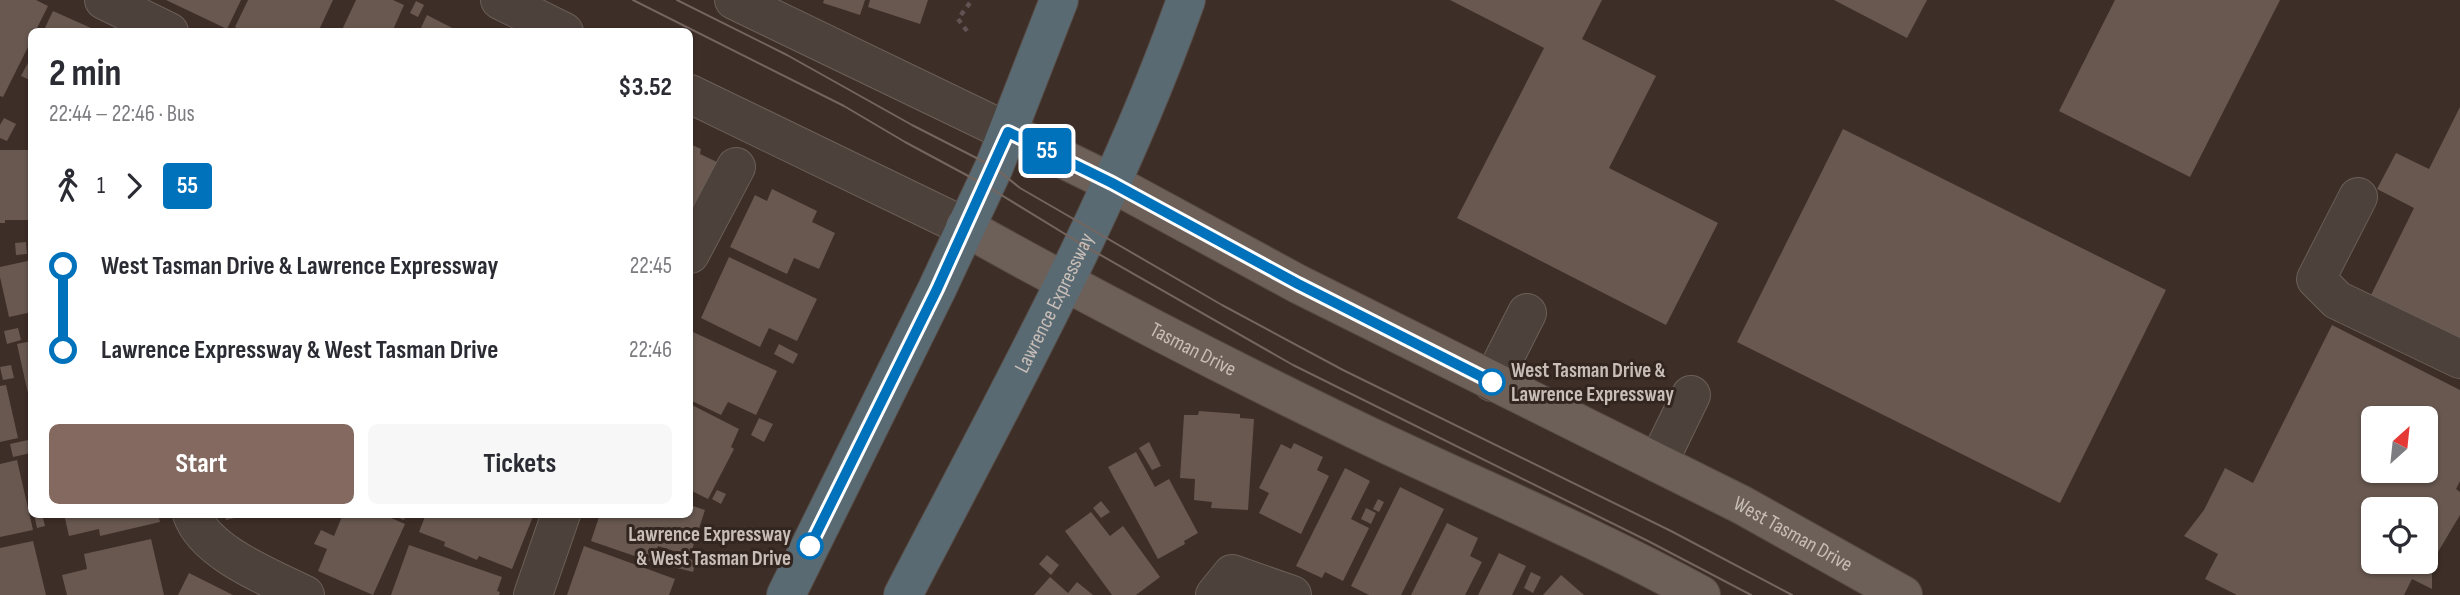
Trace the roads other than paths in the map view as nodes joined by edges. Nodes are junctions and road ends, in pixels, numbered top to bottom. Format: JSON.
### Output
{"nodes":[{"id":1,"x":104,"y":0,"type":"edge"},
{"id":2,"x":500,"y":0,"type":"edge"},
{"id":3,"x":734,"y":0,"type":"edge"},
{"id":4,"x":1059,"y":0,"type":"edge"},
{"id":5,"x":1185,"y":0,"type":"edge"},
{"id":6,"x":157,"y":28,"type":"edge"},
{"id":7,"x":556,"y":28,"type":"edge"},
{"id":8,"x":693,"y":95,"type":"edge"},
{"id":9,"x":1008,"y":132,"type":"junction"},
{"id":10,"x":736,"y":167,"type":"dead end"},
{"id":11,"x":1112,"y":183,"type":"junction"},
{"id":12,"x":2358,"y":197,"type":"dead end"},
{"id":13,"x":965,"y":227,"type":"junction"},
{"id":14,"x":693,"y":248,"type":"edge"},
{"id":15,"x":1066,"y":283,"type":"junction"},
{"id":16,"x":1527,"y":313,"type":"dead end"},
{"id":17,"x":2460,"y":359,"type":"edge"},
{"id":18,"x":1492,"y":382,"type":"junction"},
{"id":19,"x":1691,"y":395,"type":"dead end"},
{"id":20,"x":1658,"y":463,"type":"junction"},
{"id":21,"x":193,"y":518,"type":"edge"},
{"id":22,"x":560,"y":518,"type":"edge"},
{"id":23,"x":305,"y":595,"type":"edge"},
{"id":24,"x":533,"y":595,"type":"edge"},
{"id":25,"x":786,"y":595,"type":"edge"},
{"id":26,"x":903,"y":595,"type":"edge"},
{"id":27,"x":1215,"y":595,"type":"edge"},
{"id":28,"x":1292,"y":595,"type":"edge"},
{"id":29,"x":1701,"y":595,"type":"edge"},
{"id":30,"x":1903,"y":595,"type":"edge"}],
"edges":[{"from":1,"to":6,"type":"street"},
{"from":2,"to":7,"type":"street"},
{"from":3,"to":9,"type":"street"},
{"from":4,"to":9,"type":"highway"},
{"from":5,"to":11,"type":"highway","name":"Lawrence Expressway"},
{"from":8,"to":13,"type":"street","name":"Tasman Drive"},
{"from":9,"to":11,"type":"main road"},
{"from":9,"to":13,"type":"highway"},
{"from":10,"to":14,"type":"street"},
{"from":11,"to":15,"type":"highway","name":"Lawrence Expressway"},
{"from":11,"to":18,"type":"main road"},
{"from":12,"to":17,"type":"street"},
{"from":13,"to":15,"type":"main road","name":"Tasman Drive"},
{"from":13,"to":25,"type":"highway"},
{"from":15,"to":26,"type":"highway","name":"Lawrence Expressway"},
{"from":15,"to":29,"type":"main road","name":"Tasman Drive"},
{"from":16,"to":18,"type":"street"},
{"from":18,"to":20,"type":"main road"},
{"from":19,"to":20,"type":"street"},
{"from":20,"to":30,"type":"main road","name":"West Tasman Drive"},
{"from":21,"to":23,"type":"street"},
{"from":22,"to":24,"type":"street"},
{"from":27,"to":28,"type":"street"}]}
